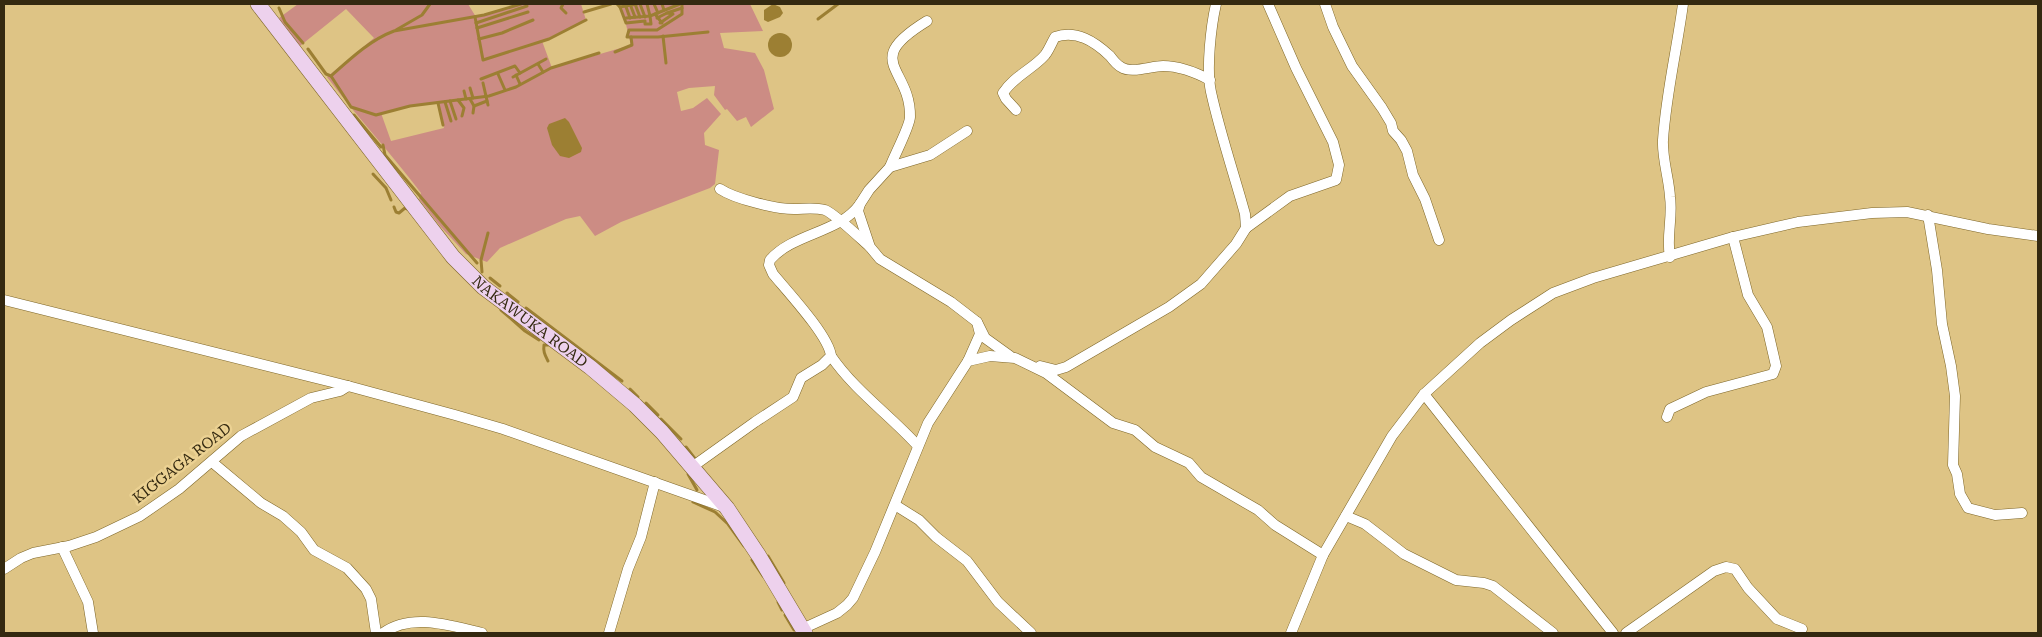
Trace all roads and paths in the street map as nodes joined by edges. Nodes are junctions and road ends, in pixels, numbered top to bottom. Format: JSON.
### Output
{"nodes":[{"id":1,"x":258,"y":4,"type":"edge"},
{"id":2,"x":1216,"y":4,"type":"edge"},
{"id":3,"x":1268,"y":4,"type":"edge"},
{"id":4,"x":1325,"y":4,"type":"edge"},
{"id":5,"x":1683,"y":4,"type":"edge"},
{"id":6,"x":927,"y":20,"type":"dead end"},
{"id":7,"x":1210,"y":57,"type":"junction"},
{"id":8,"x":1194,"y":71,"type":"junction"},
{"id":9,"x":1210,"y":80,"type":"junction"},
{"id":10,"x":1016,"y":110,"type":"dead end"},
{"id":11,"x":967,"y":130,"type":"dead end"},
{"id":12,"x":890,"y":167,"type":"junction"},
{"id":13,"x":720,"y":189,"type":"dead end"},
{"id":14,"x":860,"y":204,"type":"junction"},
{"id":15,"x":1928,"y":215,"type":"junction"},
{"id":16,"x":838,"y":221,"type":"junction"},
{"id":17,"x":1246,"y":228,"type":"junction"},
{"id":18,"x":2038,"y":236,"type":"edge"},
{"id":19,"x":1733,"y":237,"type":"junction"},
{"id":20,"x":1439,"y":240,"type":"dead end"},
{"id":21,"x":870,"y":247,"type":"junction"},
{"id":22,"x":1670,"y":257,"type":"junction"},
{"id":23,"x":4,"y":300,"type":"edge"},
{"id":24,"x":977,"y":322,"type":"junction"},
{"id":25,"x":831,"y":356,"type":"junction"},
{"id":26,"x":1016,"y":358,"type":"junction"},
{"id":27,"x":968,"y":361,"type":"junction"},
{"id":28,"x":348,"y":386,"type":"junction"},
{"id":29,"x":1424,"y":394,"type":"junction"},
{"id":30,"x":1667,"y":417,"type":"dead end"},
{"id":31,"x":918,"y":446,"type":"junction"},
{"id":32,"x":212,"y":462,"type":"junction"},
{"id":33,"x":692,"y":467,"type":"junction"},
{"id":34,"x":655,"y":482,"type":"junction"},
{"id":35,"x":895,"y":505,"type":"junction"},
{"id":36,"x":727,"y":508,"type":"junction"},
{"id":37,"x":2022,"y":513,"type":"dead end"},
{"id":38,"x":1346,"y":516,"type":"junction"},
{"id":39,"x":62,"y":547,"type":"junction"},
{"id":40,"x":1323,"y":554,"type":"junction"},
{"id":41,"x":4,"y":569,"type":"edge"},
{"id":42,"x":1802,"y":629,"type":"dead end"},
{"id":43,"x":804,"y":631,"type":"edge"},
{"id":44,"x":93,"y":633,"type":"edge"},
{"id":45,"x":376,"y":633,"type":"edge"},
{"id":46,"x":383,"y":633,"type":"edge"},
{"id":47,"x":482,"y":633,"type":"edge"},
{"id":48,"x":609,"y":633,"type":"edge"},
{"id":49,"x":1031,"y":633,"type":"edge"},
{"id":50,"x":1291,"y":633,"type":"edge"},
{"id":51,"x":1554,"y":633,"type":"edge"},
{"id":52,"x":1613,"y":633,"type":"edge"},
{"id":53,"x":1626,"y":633,"type":"edge"}],
"edges":[{"from":1,"to":33,"type":"main road","name":"NAKAWUKA ROAD"},
{"from":2,"to":7,"type":"street"},
{"from":3,"to":17,"type":"street"},
{"from":4,"to":20,"type":"street"},
{"from":5,"to":22,"type":"street"},
{"from":6,"to":12,"type":"street"},
{"from":7,"to":8,"type":"street"},
{"from":7,"to":9,"type":"street"},
{"from":8,"to":9,"type":"street"},
{"from":8,"to":10,"type":"street"},
{"from":9,"to":17,"type":"street"},
{"from":11,"to":12,"type":"street"},
{"from":12,"to":14,"type":"street"},
{"from":13,"to":16,"type":"street"},
{"from":14,"to":16,"type":"street"},
{"from":14,"to":21,"type":"street"},
{"from":15,"to":18,"type":"street"},
{"from":15,"to":19,"type":"street"},
{"from":15,"to":37,"type":"street"},
{"from":16,"to":21,"type":"street"},
{"from":16,"to":25,"type":"street"},
{"from":17,"to":26,"type":"street"},
{"from":19,"to":22,"type":"street"},
{"from":19,"to":30,"type":"street"},
{"from":21,"to":24,"type":"street"},
{"from":22,"to":29,"type":"street"},
{"from":23,"to":28,"type":"street"},
{"from":24,"to":26,"type":"street"},
{"from":24,"to":27,"type":"street"},
{"from":25,"to":31,"type":"street"},
{"from":25,"to":33,"type":"street"},
{"from":26,"to":27,"type":"street"},
{"from":26,"to":40,"type":"street"},
{"from":27,"to":31,"type":"street"},
{"from":28,"to":32,"type":"street","name":"KIGGAGA ROAD"},
{"from":28,"to":34,"type":"street"},
{"from":29,"to":38,"type":"street"},
{"from":29,"to":52,"type":"street"},
{"from":31,"to":35,"type":"street"},
{"from":32,"to":39,"type":"street","name":"KIGGAGA ROAD"},
{"from":32,"to":45,"type":"street"},
{"from":33,"to":36,"type":"main road","name":"NAKAWUKA ROAD"},
{"from":34,"to":36,"type":"street"},
{"from":34,"to":48,"type":"street"},
{"from":35,"to":43,"type":"street"},
{"from":35,"to":49,"type":"street"},
{"from":36,"to":43,"type":"main road","name":"NAKAWUKA ROAD"},
{"from":38,"to":40,"type":"street"},
{"from":38,"to":51,"type":"street"},
{"from":39,"to":41,"type":"street","name":"KIGGAGA ROAD"},
{"from":39,"to":44,"type":"street"},
{"from":40,"to":50,"type":"street"},
{"from":42,"to":53,"type":"street"},
{"from":46,"to":47,"type":"street"}]}
